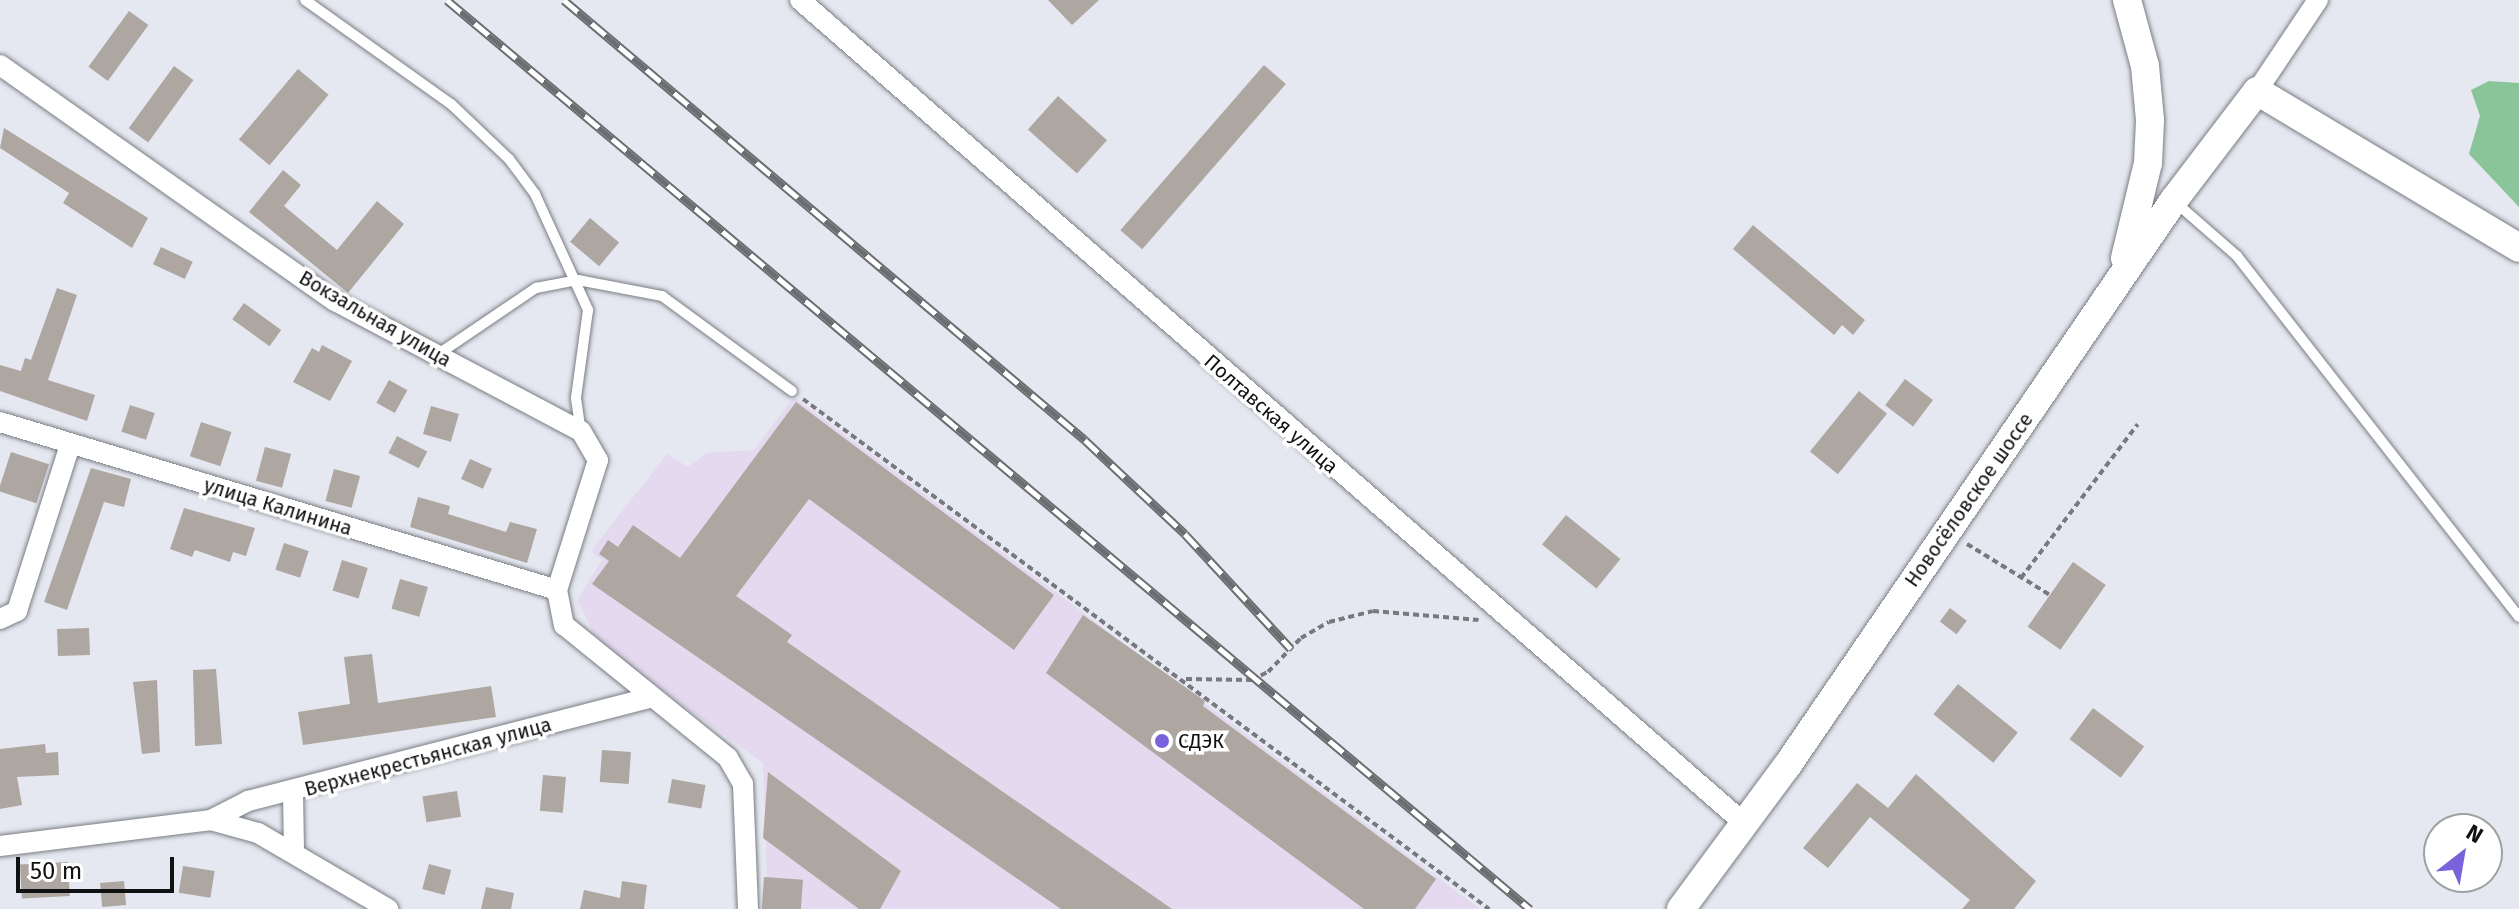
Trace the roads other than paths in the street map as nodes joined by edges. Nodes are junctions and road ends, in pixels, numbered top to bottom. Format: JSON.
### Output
{"nodes":[{"id":1,"x":305,"y":0,"type":"edge"},
{"id":2,"x":800,"y":0,"type":"edge"},
{"id":3,"x":2127,"y":0,"type":"edge"},
{"id":4,"x":2318,"y":0,"type":"edge"},
{"id":5,"x":0,"y":65,"type":"edge"},
{"id":6,"x":2257,"y":91,"type":"junction"},
{"id":7,"x":2174,"y":200,"type":"junction"},
{"id":8,"x":2519,"y":248,"type":"edge"},
{"id":9,"x":2120,"y":279,"type":"junction"},
{"id":10,"x":578,"y":280,"type":"junction"},
{"id":11,"x":437,"y":355,"type":"junction"},
{"id":12,"x":792,"y":391,"type":"road end"},
{"id":13,"x":0,"y":422,"type":"edge"},
{"id":14,"x":581,"y":431,"type":"junction"},
{"id":15,"x":70,"y":445,"type":"junction"},
{"id":16,"x":557,"y":590,"type":"junction"},
{"id":17,"x":2519,"y":617,"type":"edge"},
{"id":18,"x":0,"y":619,"type":"edge"},
{"id":19,"x":648,"y":698,"type":"junction"},
{"id":20,"x":293,"y":793,"type":"junction"},
{"id":21,"x":211,"y":820,"type":"junction"},
{"id":22,"x":1745,"y":824,"type":"junction"},
{"id":23,"x":0,"y":846,"type":"edge"},
{"id":24,"x":294,"y":852,"type":"junction"},
{"id":25,"x":1692,"y":902,"type":"edge"},
{"id":26,"x":388,"y":909,"type":"edge"},
{"id":27,"x":748,"y":909,"type":"edge"}],
"edges":[{"from":1,"to":10,"type":"lane"},
{"from":2,"to":22,"type":"street","name":"Полтавская улица"},
{"from":3,"to":9,"type":"main road"},
{"from":4,"to":6,"type":"street"},
{"from":5,"to":11,"type":"street","name":"Вокзальная улица"},
{"from":6,"to":7,"type":"main road","name":"Новосёловское шоссе"},
{"from":6,"to":8,"type":"main road"},
{"from":7,"to":9,"type":"main road","name":"Новосёловское шоссе"},
{"from":7,"to":17,"type":"lane"},
{"from":9,"to":22,"type":"main road","name":"Новосёловское шоссе"},
{"from":10,"to":11,"type":"lane"},
{"from":10,"to":12,"type":"lane"},
{"from":10,"to":14,"type":"lane"},
{"from":11,"to":14,"type":"street","name":"Вокзальная улица"},
{"from":13,"to":15,"type":"street","name":"улица Калинина"},
{"from":14,"to":16,"type":"street"},
{"from":15,"to":16,"type":"street","name":"улица Калинина"},
{"from":15,"to":18,"type":"street"},
{"from":16,"to":19,"type":"street"},
{"from":19,"to":20,"type":"street","name":"Верхнекрестьянская улица"},
{"from":19,"to":27,"type":"street"},
{"from":20,"to":21,"type":"street","name":"Верхнекрестьянская улица"},
{"from":20,"to":24,"type":"street"},
{"from":21,"to":23,"type":"street","name":"Верхнекрестьянская улица"},
{"from":21,"to":24,"type":"street","name":"Верхнекрестьянская улица"},
{"from":22,"to":25,"type":"main road","name":"Новосёловское шоссе"},
{"from":24,"to":26,"type":"street","name":"Верхнекрестьянская улица"}]}
